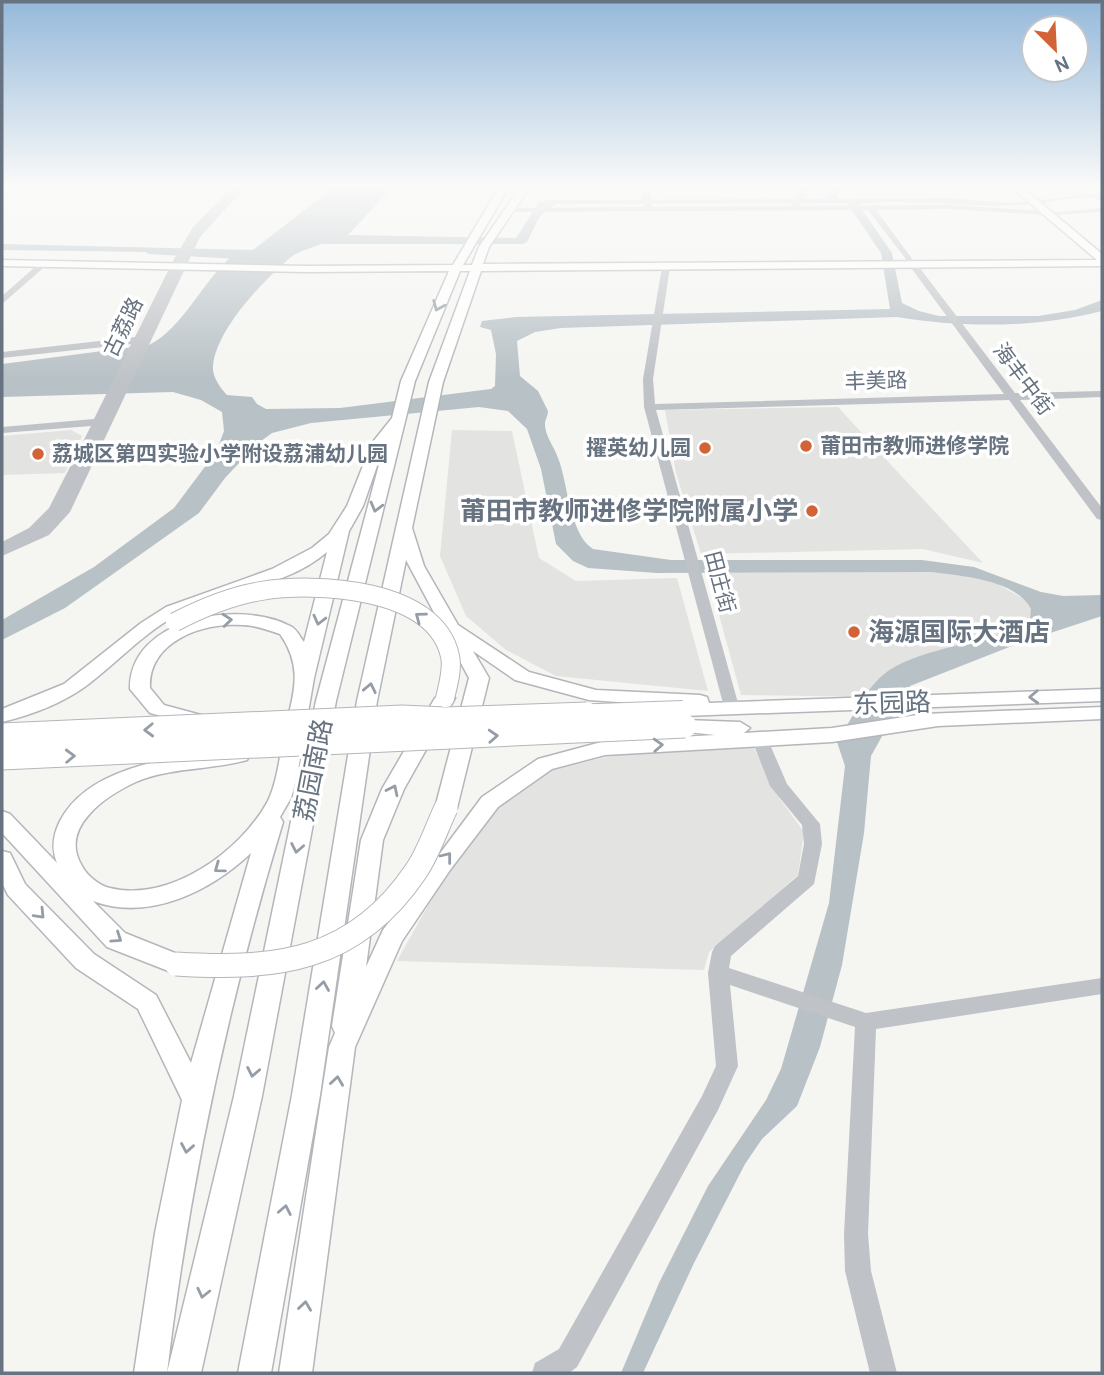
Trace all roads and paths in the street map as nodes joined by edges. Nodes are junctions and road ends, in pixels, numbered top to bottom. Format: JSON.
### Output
{"nodes":[{"id":1,"x":187,"y":251,"type":"edge"},
{"id":2,"x":187,"y":251,"type":"edge"},
{"id":3,"x":465,"y":251,"type":"edge"},
{"id":4,"x":482,"y":251,"type":"edge"},
{"id":5,"x":902,"y":251,"type":"edge"},
{"id":6,"x":1071,"y":251,"type":"edge"},
{"id":7,"x":2,"y":257,"type":"edge"},
{"id":8,"x":1102,"y":260,"type":"edge"},
{"id":9,"x":1041,"y":261,"type":"junction"},
{"id":10,"x":46,"y":262,"type":"junction"},
{"id":11,"x":911,"y":262,"type":"junction"},
{"id":12,"x":2,"y":263,"type":"edge"},
{"id":13,"x":180,"y":263,"type":"junction"},
{"id":14,"x":477,"y":265,"type":"junction"},
{"id":15,"x":288,"y":266,"type":"junction"},
{"id":16,"x":457,"y":266,"type":"junction"},
{"id":17,"x":666,"y":267,"type":"junction"},
{"id":18,"x":1102,"y":272,"type":"edge"},
{"id":19,"x":2,"y":301,"type":"edge"},
{"id":20,"x":140,"y":342,"type":"junction"},
{"id":21,"x":2,"y":355,"type":"edge"},
{"id":22,"x":1102,"y":394,"type":"edge"},
{"id":23,"x":1012,"y":397,"type":"junction"},
{"id":24,"x":650,"y":407,"type":"junction"},
{"id":25,"x":402,"y":408,"type":"junction"},
{"id":26,"x":104,"y":419,"type":"junction"},
{"id":27,"x":2,"y":430,"type":"edge"},
{"id":28,"x":1102,"y":516,"type":"edge"},
{"id":29,"x":404,"y":525,"type":"junction"},
{"id":30,"x":341,"y":530,"type":"junction"},
{"id":31,"x":2,"y":547,"type":"edge"},
{"id":32,"x":2,"y":552,"type":"edge"},
{"id":33,"x":451,"y":628,"type":"junction"},
{"id":34,"x":98,"y":667,"type":"junction"},
{"id":35,"x":306,"y":669,"type":"junction"},
{"id":36,"x":1102,"y":695,"type":"edge"},
{"id":37,"x":596,"y":696,"type":"junction"},
{"id":38,"x":730,"y":702,"type":"junction"},
{"id":39,"x":834,"y":706,"type":"junction"},
{"id":40,"x":1102,"y":713,"type":"edge"},
{"id":41,"x":2,"y":716,"type":"edge"},
{"id":42,"x":684,"y":718,"type":"junction"},
{"id":43,"x":936,"y":720,"type":"junction"},
{"id":44,"x":251,"y":726,"type":"junction"},
{"id":45,"x":2,"y":735,"type":"edge"},
{"id":46,"x":760,"y":740,"type":"junction"},
{"id":47,"x":287,"y":747,"type":"junction"},
{"id":48,"x":605,"y":748,"type":"junction"},
{"id":49,"x":2,"y":758,"type":"edge"},
{"id":50,"x":279,"y":798,"type":"junction"},
{"id":51,"x":2,"y":819,"type":"edge"},
{"id":52,"x":2,"y":859,"type":"edge"},
{"id":53,"x":718,"y":973,"type":"junction"},
{"id":54,"x":1102,"y":986,"type":"edge"},
{"id":55,"x":865,"y":1021,"type":"junction"},
{"id":56,"x":342,"y":1048,"type":"junction"},
{"id":57,"x":195,"y":1098,"type":"junction"},
{"id":58,"x":150,"y":1373,"type":"edge"},
{"id":59,"x":184,"y":1373,"type":"edge"},
{"id":60,"x":254,"y":1373,"type":"edge"},
{"id":61,"x":295,"y":1373,"type":"edge"},
{"id":62,"x":545,"y":1373,"type":"edge"},
{"id":63,"x":883,"y":1373,"type":"edge"}],
"edges":[{"from":1,"to":13,"type":"street","name":"古荔路"},
{"from":2,"to":13,"type":"street","name":"古荔路"},
{"from":3,"to":16,"type":"main road","name":"荔园南路"},
{"from":4,"to":14,"type":"main road","name":"荔园南路"},
{"from":5,"to":11,"type":"street","name":"海丰中街"},
{"from":6,"to":9,"type":"main road"},
{"from":7,"to":13,"type":"main road"},
{"from":8,"to":9,"type":"main road"},
{"from":9,"to":11,"type":"main road"},
{"from":9,"to":18,"type":"main road"},
{"from":10,"to":12,"type":"main road"},
{"from":10,"to":13,"type":"main road"},
{"from":10,"to":19,"type":"street"},
{"from":11,"to":14,"type":"main road"},
{"from":11,"to":17,"type":"main road"},
{"from":11,"to":23,"type":"street","name":"海丰中街"},
{"from":13,"to":15,"type":"main road"},
{"from":13,"to":15,"type":"main road"},
{"from":13,"to":20,"type":"street","name":"古荔路"},
{"from":14,"to":16,"type":"main road"},
{"from":14,"to":17,"type":"main road"},
{"from":14,"to":29,"type":"main road","name":"荔园南路"},
{"from":15,"to":16,"type":"main road"},
{"from":16,"to":25,"type":"main road","name":"荔园南路","one_way":true},
{"from":17,"to":24,"type":"street","name":"田庄街"},
{"from":20,"to":21,"type":"street"},
{"from":20,"to":26,"type":"street","name":"古荔路"},
{"from":22,"to":23,"type":"street","name":"丰美路"},
{"from":23,"to":24,"type":"street","name":"丰美路"},
{"from":23,"to":28,"type":"street","name":"海丰中街"},
{"from":24,"to":38,"type":"street","name":"田庄街"},
{"from":25,"to":30,"type":"main road"},
{"from":25,"to":59,"type":"main road","name":"荔园南路","one_way":true},
{"from":26,"to":27,"type":"street"},
{"from":26,"to":31,"type":"street","name":"古荔路"},
{"from":26,"to":32,"type":"street","name":"古荔路"},
{"from":29,"to":33,"type":"main road"},
{"from":60,"to":29,"type":"main road","name":"荔园南路","one_way":true},
{"from":30,"to":34,"type":"main road"},
{"from":30,"to":35,"type":"main road","one_way":true},
{"from":33,"to":37,"type":"main road"},
{"from":51,"to":33,"type":"main road","one_way":true,"bridge":true},
{"from":34,"to":41,"type":"main road"},
{"from":56,"to":34,"type":"main road","one_way":true,"bridge":true},
{"from":44,"to":35,"type":"main road","one_way":true,"bridge":true},
{"from":35,"to":50,"type":"main road"},
{"from":36,"to":39,"type":"main road","name":"东园路","one_way":true},
{"from":37,"to":38,"type":"main road"},
{"from":37,"to":48,"type":"main road"},
{"from":38,"to":39,"type":"main road"},
{"from":39,"to":42,"type":"main road","name":"东园路"},
{"from":40,"to":43,"type":"main road","name":"东园路"},
{"from":42,"to":43,"type":"main road","name":"东园路"},
{"from":42,"to":44,"type":"main road","bridge":true},
{"from":47,"to":42,"type":"main road","one_way":true,"bridge":true},
{"from":43,"to":46,"type":"main road"},
{"from":44,"to":45,"type":"main road","one_way":true,"bridge":true},
{"from":48,"to":46,"type":"main road","one_way":true},
{"from":46,"to":53,"type":"street"},
{"from":49,"to":47,"type":"main road","one_way":true,"bridge":true},
{"from":50,"to":47,"type":"main road","one_way":true,"bridge":true},
{"from":56,"to":48,"type":"main road","one_way":true},
{"from":50,"to":57,"type":"main road"},
{"from":52,"to":57,"type":"main road","one_way":true},
{"from":53,"to":55,"type":"street"},
{"from":53,"to":62,"type":"street"},
{"from":54,"to":55,"type":"street"},
{"from":55,"to":63,"type":"street"},
{"from":61,"to":56,"type":"main road","one_way":true},
{"from":57,"to":58,"type":"main road","one_way":true}]}
